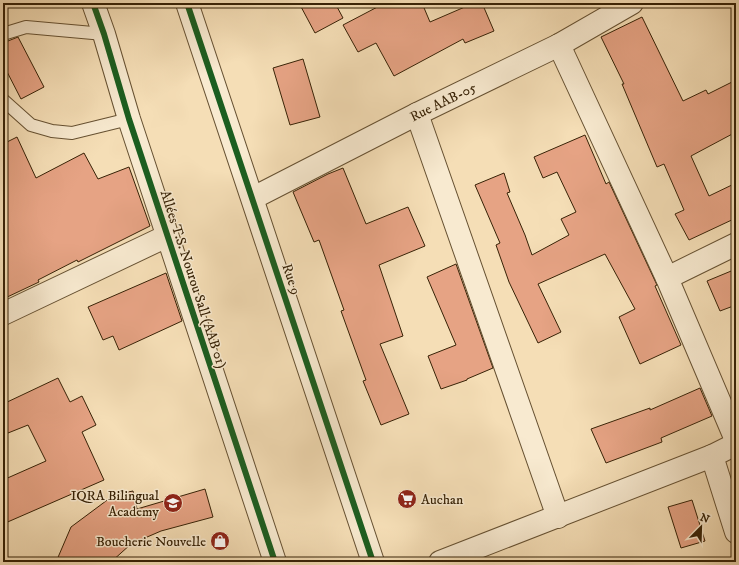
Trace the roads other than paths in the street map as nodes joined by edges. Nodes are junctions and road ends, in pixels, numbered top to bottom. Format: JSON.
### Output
{"nodes":[{"id":1,"x":93,"y":3,"type":"edge"},
{"id":2,"x":187,"y":3,"type":"edge"},
{"id":3,"x":632,"y":3,"type":"edge"},
{"id":4,"x":3,"y":34,"type":"edge"},
{"id":5,"x":104,"y":34,"type":"junction"},
{"id":6,"x":559,"y":45,"type":"junction"},
{"id":7,"x":3,"y":100,"type":"edge"},
{"id":8,"x":417,"y":114,"type":"junction"},
{"id":9,"x":129,"y":119,"type":"junction"},
{"id":10,"x":253,"y":198,"type":"junction"},
{"id":11,"x":167,"y":236,"type":"junction"},
{"id":12,"x":736,"y":244,"type":"edge"},
{"id":13,"x":667,"y":278,"type":"junction"},
{"id":14,"x":3,"y":314,"type":"edge"},
{"id":15,"x":736,"y":440,"type":"edge"},
{"id":16,"x":736,"y":444,"type":"edge"},
{"id":17,"x":712,"y":456,"type":"junction"},
{"id":18,"x":558,"y":517,"type":"junction"},
{"id":19,"x":736,"y":532,"type":"edge"},
{"id":20,"x":275,"y":562,"type":"edge"},
{"id":21,"x":374,"y":562,"type":"edge"},
{"id":22,"x":440,"y":562,"type":"edge"}],
"edges":[{"from":1,"to":5,"type":"street","name":"Allées T.S. Nourou Sall (AAB 01)"},
{"from":2,"to":10,"type":"street","name":"Rue 9"},
{"from":3,"to":6,"type":"street","name":"Rue AAB-05"},
{"from":4,"to":5,"type":"lane"},
{"from":5,"to":9,"type":"street","name":"Allées T.S. Nourou Sall (AAB 01)"},
{"from":6,"to":8,"type":"street","name":"Rue AAB-05"},
{"from":6,"to":13,"type":"street"},
{"from":7,"to":9,"type":"lane"},
{"from":8,"to":10,"type":"street","name":"Rue AAB-05"},
{"from":8,"to":18,"type":"street"},
{"from":9,"to":11,"type":"street","name":"Allées T.S. Nourou Sall (AAB 01)"},
{"from":10,"to":21,"type":"street","name":"Rue 9"},
{"from":11,"to":14,"type":"street"},
{"from":11,"to":20,"type":"street","name":"Allées T.S. Nourou Sall (AAB 01)"},
{"from":12,"to":13,"type":"street"},
{"from":13,"to":15,"type":"street"},
{"from":16,"to":17,"type":"street"},
{"from":17,"to":18,"type":"street"},
{"from":17,"to":19,"type":"street"},
{"from":18,"to":22,"type":"street"}]}
